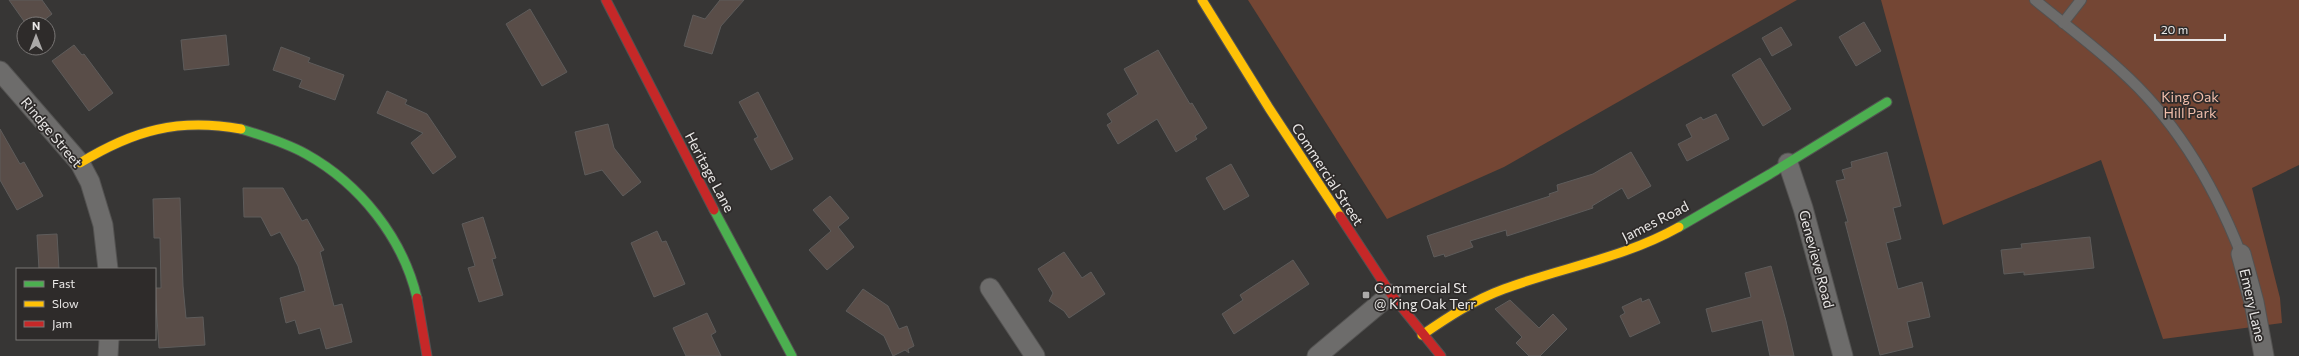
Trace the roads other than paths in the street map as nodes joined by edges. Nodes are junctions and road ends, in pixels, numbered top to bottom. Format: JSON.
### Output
{"nodes":[{"id":1,"x":606,"y":0,"type":"edge"},
{"id":2,"x":1202,"y":0,"type":"edge"},
{"id":3,"x":2035,"y":0,"type":"edge"},
{"id":4,"x":2081,"y":0,"type":"edge"},
{"id":5,"x":2063,"y":23,"type":"junction"},
{"id":6,"x":0,"y":71,"type":"edge"},
{"id":7,"x":1886,"y":102,"type":"dead end"},
{"id":8,"x":80,"y":163,"type":"junction"},
{"id":9,"x":1788,"y":163,"type":"junction"},
{"id":10,"x":2241,"y":254,"type":"joint"},
{"id":11,"x":108,"y":268,"type":"edge"},
{"id":12,"x":990,"y":288,"type":"dead end"},
{"id":13,"x":1390,"y":294,"type":"junction"},
{"id":14,"x":1422,"y":336,"type":"junction"},
{"id":15,"x":109,"y":340,"type":"edge"},
{"id":16,"x":108,"y":356,"type":"edge"},
{"id":17,"x":427,"y":356,"type":"edge"},
{"id":18,"x":792,"y":356,"type":"edge"},
{"id":19,"x":1035,"y":356,"type":"edge"},
{"id":20,"x":1317,"y":356,"type":"edge"},
{"id":21,"x":1440,"y":356,"type":"edge"},
{"id":22,"x":1844,"y":356,"type":"edge"},
{"id":23,"x":2264,"y":356,"type":"edge"}],
"edges":[{"from":1,"to":18,"type":"street","name":"Heritage Lane"},
{"from":2,"to":13,"type":"street","name":"Commercial Street"},
{"from":3,"to":5,"type":"lane"},
{"from":4,"to":5,"type":"lane"},
{"from":5,"to":10,"type":"lane"},
{"from":6,"to":8,"type":"street","name":"Rindge Street"},
{"from":7,"to":9,"type":"street","name":"James Road"},
{"from":8,"to":11,"type":"street","name":"Rindge Street"},
{"from":8,"to":17,"type":"street"},
{"from":9,"to":14,"type":"street","name":"James Road"},
{"from":9,"to":22,"type":"street","name":"Genevieve Road"},
{"from":10,"to":23,"type":"street","name":"Emery Lane"},
{"from":12,"to":19,"type":"street"},
{"from":13,"to":14,"type":"street","name":"Commercial Street"},
{"from":13,"to":20,"type":"street"},
{"from":14,"to":21,"type":"street","name":"Commercial Street"},
{"from":15,"to":16,"type":"street"}]}
